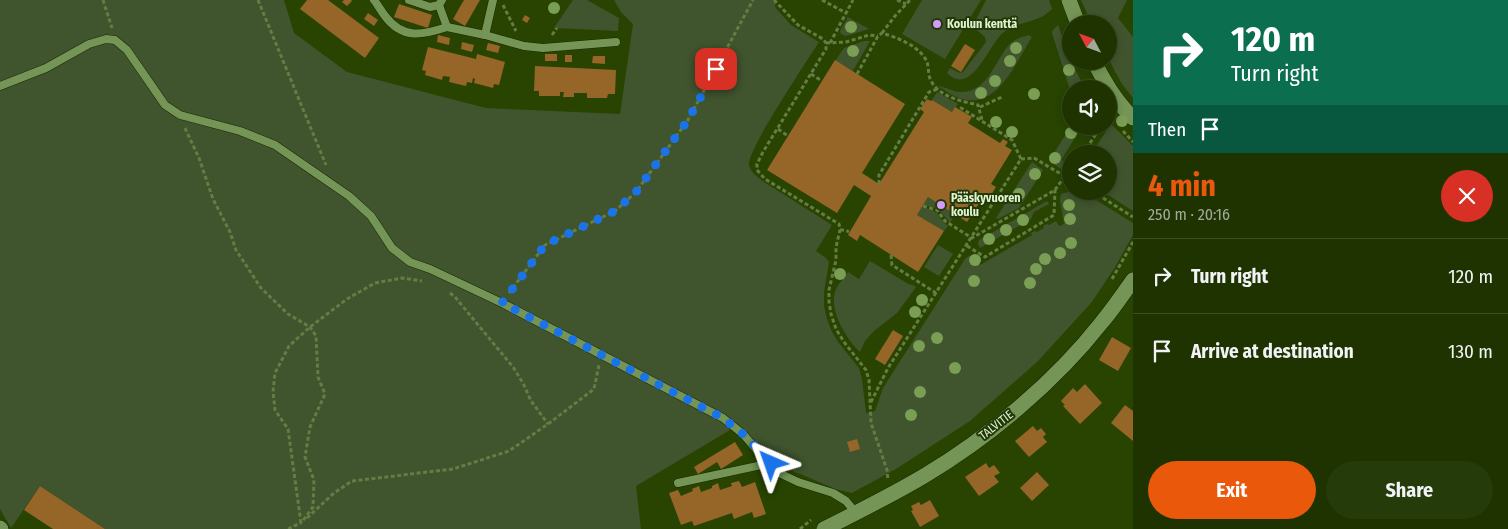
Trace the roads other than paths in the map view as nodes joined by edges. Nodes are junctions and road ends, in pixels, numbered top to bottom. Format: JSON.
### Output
{"nodes":[{"id":1,"x":374,"y":0,"type":"edge"},
{"id":2,"x":409,"y":0,"type":"edge"},
{"id":3,"x":493,"y":0,"type":"edge"},
{"id":4,"x":1069,"y":0,"type":"edge"},
{"id":5,"x":440,"y":3,"type":"edge"},
{"id":6,"x":1075,"y":15,"type":"edge"},
{"id":7,"x":447,"y":27,"type":"junction"},
{"id":8,"x":485,"y":35,"type":"junction"},
{"id":9,"x":616,"y":42,"type":"dead end"},
{"id":10,"x":1098,"y":70,"type":"edge"},
{"id":11,"x":0,"y":86,"type":"edge"},
{"id":12,"x":1133,"y":118,"type":"edge"},
{"id":13,"x":1133,"y":280,"type":"edge"},
{"id":14,"x":771,"y":463,"type":"junction"},
{"id":15,"x":678,"y":484,"type":"dead end"},
{"id":16,"x":856,"y":513,"type":"junction"},
{"id":17,"x":819,"y":523,"type":"edge"}],
"edges":[{"from":1,"to":7,"type":"lane"},
{"from":2,"to":5,"type":"lane"},
{"from":3,"to":8,"type":"lane"},
{"from":4,"to":6,"type":"street"},
{"from":5,"to":7,"type":"lane"},
{"from":7,"to":8,"type":"lane"},
{"from":8,"to":9,"type":"lane"},
{"from":10,"to":12,"type":"street"},
{"from":11,"to":14,"type":"lane"},
{"from":13,"to":16,"type":"street","name":"TALVITIE"},
{"from":14,"to":15,"type":"lane"},
{"from":14,"to":16,"type":"lane"},
{"from":16,"to":17,"type":"street","name":"TALVITIE"}]}
